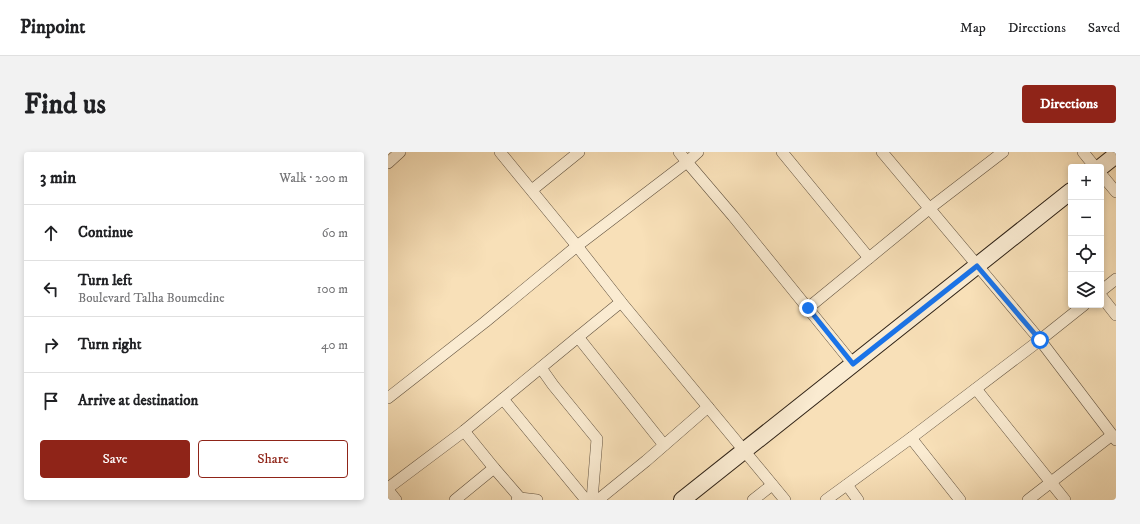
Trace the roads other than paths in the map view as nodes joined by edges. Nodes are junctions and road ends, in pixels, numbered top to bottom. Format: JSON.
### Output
{"nodes":[{"id":1,"x":400,"y":152,"type":"edge"},
{"id":2,"x":500,"y":152,"type":"edge"},
{"id":3,"x":579,"y":152,"type":"edge"},
{"id":4,"x":680,"y":152,"type":"edge"},
{"id":5,"x":698,"y":152,"type":"edge"},
{"id":6,"x":782,"y":152,"type":"edge"},
{"id":7,"x":882,"y":152,"type":"edge"},
{"id":8,"x":1084,"y":152,"type":"edge"},
{"id":9,"x":996,"y":154,"type":"edge"},
{"id":10,"x":1116,"y":155,"type":"edge"},
{"id":11,"x":687,"y":162,"type":"junction"},
{"id":12,"x":388,"y":163,"type":"edge"},
{"id":13,"x":1093,"y":164,"type":"edge"},
{"id":14,"x":1104,"y":165,"type":"edge"},
{"id":15,"x":1104,"y":178,"type":"edge"},
{"id":16,"x":532,"y":190,"type":"junction"},
{"id":17,"x":1116,"y":192,"type":"edge"},
{"id":18,"x":1068,"y":193,"type":"edge"},
{"id":19,"x":930,"y":208,"type":"junction"},
{"id":20,"x":577,"y":246,"type":"junction"},
{"id":21,"x":869,"y":258,"type":"junction"},
{"id":22,"x":977,"y":266,"type":"junction"},
{"id":23,"x":1116,"y":279,"type":"edge"},
{"id":24,"x":1104,"y":289,"type":"edge"},
{"id":25,"x":1104,"y":300,"type":"edge"},
{"id":26,"x":621,"y":302,"type":"junction"},
{"id":27,"x":808,"y":308,"type":"junction"},
{"id":28,"x":1080,"y":308,"type":"edge"},
{"id":29,"x":1116,"y":314,"type":"edge"},
{"id":30,"x":578,"y":337,"type":"junction"},
{"id":31,"x":1040,"y":340,"type":"junction"},
{"id":32,"x":853,"y":364,"type":"junction"},
{"id":33,"x":541,"y":368,"type":"junction"},
{"id":34,"x":976,"y":389,"type":"junction"},
{"id":35,"x":388,"y":398,"type":"edge"},
{"id":36,"x":503,"y":399,"type":"junction"},
{"id":37,"x":708,"y":407,"type":"junction"},
{"id":38,"x":464,"y":430,"type":"junction"},
{"id":39,"x":1114,"y":437,"type":"edge"},
{"id":40,"x":911,"y":438,"type":"junction"},
{"id":41,"x":664,"y":445,"type":"junction"},
{"id":42,"x":744,"y":451,"type":"junction"},
{"id":43,"x":494,"y":468,"type":"junction"},
{"id":44,"x":1051,"y":482,"type":"junction"},
{"id":45,"x":772,"y":485,"type":"junction"},
{"id":46,"x":847,"y":485,"type":"junction"},
{"id":47,"x":388,"y":489,"type":"edge"},
{"id":48,"x":518,"y":499,"type":"edge"},
{"id":49,"x":396,"y":500,"type":"edge"},
{"id":50,"x":455,"y":500,"type":"edge"},
{"id":51,"x":537,"y":500,"type":"edge"},
{"id":52,"x":586,"y":500,"type":"edge"},
{"id":53,"x":592,"y":500,"type":"edge"},
{"id":54,"x":598,"y":500,"type":"edge"},
{"id":55,"x":682,"y":500,"type":"edge"},
{"id":56,"x":753,"y":500,"type":"edge"},
{"id":57,"x":785,"y":500,"type":"edge"},
{"id":58,"x":826,"y":500,"type":"edge"},
{"id":59,"x":858,"y":500,"type":"edge"},
{"id":60,"x":960,"y":500,"type":"edge"},
{"id":61,"x":1028,"y":500,"type":"edge"},
{"id":62,"x":1065,"y":500,"type":"edge"}],
"edges":[{"from":1,"to":12,"type":"street"},
{"from":2,"to":16,"type":"street"},
{"from":3,"to":16,"type":"street"},
{"from":4,"to":11,"type":"street"},
{"from":5,"to":11,"type":"street"},
{"from":6,"to":21,"type":"street"},
{"from":7,"to":19,"type":"street"},
{"from":8,"to":13,"type":"street"},
{"from":9,"to":19,"type":"street"},
{"from":10,"to":14,"type":"main road"},
{"from":11,"to":20,"type":"street"},
{"from":11,"to":27,"type":"street"},
{"from":15,"to":17,"type":"street"},
{"from":16,"to":20,"type":"street"},
{"from":18,"to":22,"type":"main road"},
{"from":19,"to":21,"type":"street"},
{"from":19,"to":22,"type":"street"},
{"from":20,"to":26,"type":"street"},
{"from":20,"to":35,"type":"street"},
{"from":21,"to":27,"type":"street"},
{"from":22,"to":31,"type":"street"},
{"from":22,"to":32,"type":"main road"},
{"from":23,"to":24,"type":"street"},
{"from":25,"to":29,"type":"street"},
{"from":26,"to":30,"type":"street"},
{"from":26,"to":37,"type":"street"},
{"from":27,"to":32,"type":"street"},
{"from":28,"to":31,"type":"street"},
{"from":30,"to":33,"type":"street"},
{"from":30,"to":41,"type":"street"},
{"from":31,"to":34,"type":"street"},
{"from":31,"to":39,"type":"street"},
{"from":32,"to":42,"type":"main road"},
{"from":33,"to":36,"type":"street"},
{"from":33,"to":53,"type":"street"},
{"from":34,"to":40,"type":"street"},
{"from":34,"to":44,"type":"street"},
{"from":36,"to":38,"type":"street"},
{"from":36,"to":52,"type":"street"},
{"from":37,"to":41,"type":"street"},
{"from":37,"to":42,"type":"street"},
{"from":38,"to":43,"type":"street"},
{"from":38,"to":47,"type":"street"},
{"from":39,"to":44,"type":"street"},
{"from":40,"to":46,"type":"street"},
{"from":40,"to":60,"type":"street"},
{"from":41,"to":54,"type":"street"},
{"from":42,"to":45,"type":"street"},
{"from":42,"to":55,"type":"main road"},
{"from":43,"to":48,"type":"street"},
{"from":43,"to":50,"type":"street"},
{"from":44,"to":61,"type":"street"},
{"from":44,"to":62,"type":"street"},
{"from":45,"to":56,"type":"street"},
{"from":45,"to":57,"type":"street"},
{"from":46,"to":58,"type":"street"},
{"from":46,"to":59,"type":"street"},
{"from":47,"to":49,"type":"street"},
{"from":48,"to":51,"type":"street"}]}
